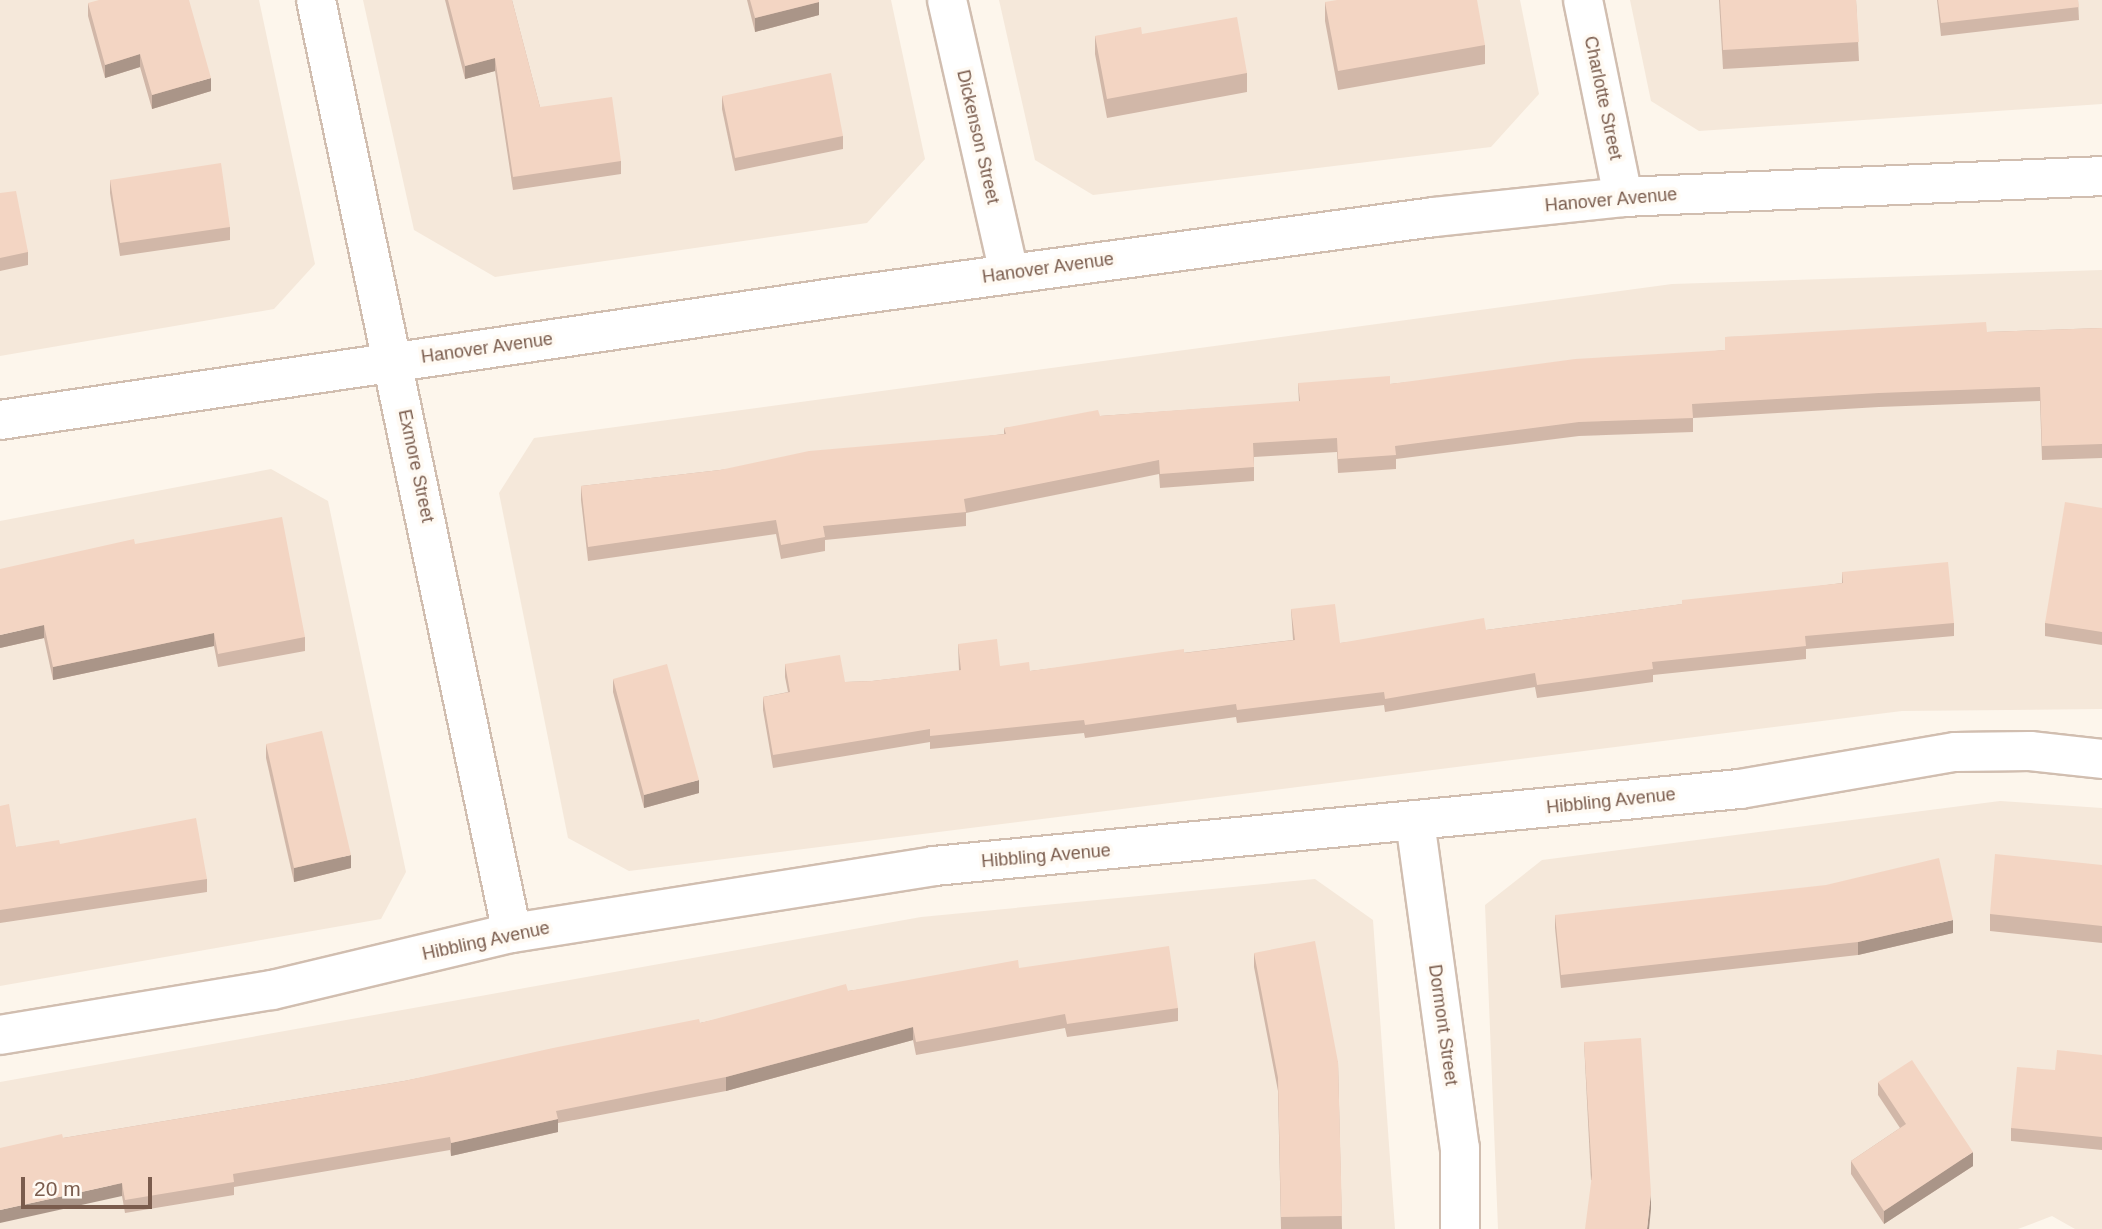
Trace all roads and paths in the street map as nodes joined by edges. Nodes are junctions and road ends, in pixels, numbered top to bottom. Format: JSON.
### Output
{"nodes":[{"id":1,"x":316,"y":0,"type":"edge"},
{"id":2,"x":947,"y":0,"type":"edge"},
{"id":3,"x":1583,"y":0,"type":"edge"},
{"id":4,"x":2102,"y":176,"type":"edge"},
{"id":5,"x":1623,"y":197,"type":"junction"},
{"id":6,"x":1009,"y":273,"type":"junction"},
{"id":7,"x":394,"y":362,"type":"junction"},
{"id":8,"x":0,"y":420,"type":"edge"},
{"id":9,"x":2102,"y":759,"type":"edge"},
{"id":10,"x":1415,"y":821,"type":"junction"},
{"id":11,"x":512,"y":933,"type":"junction"},
{"id":12,"x":0,"y":1035,"type":"edge"},
{"id":13,"x":1460,"y":1229,"type":"edge"}],
"edges":[{"from":1,"to":7,"type":"street","name":"Exmore Street"},
{"from":2,"to":6,"type":"street","name":"Dickenson Street"},
{"from":3,"to":5,"type":"street","name":"Charlotte Street"},
{"from":4,"to":5,"type":"street","name":"Hanover Avenue"},
{"from":5,"to":6,"type":"street","name":"Hanover Avenue"},
{"from":6,"to":7,"type":"street","name":"Hanover Avenue"},
{"from":7,"to":8,"type":"street","name":"Hanover Avenue"},
{"from":7,"to":11,"type":"street","name":"Exmore Street"},
{"from":9,"to":10,"type":"street","name":"Hibbling Avenue"},
{"from":10,"to":11,"type":"street","name":"Hibbling Avenue"},
{"from":10,"to":13,"type":"street","name":"Dormont Street"},
{"from":11,"to":12,"type":"street","name":"Hibbling Avenue"}]}
